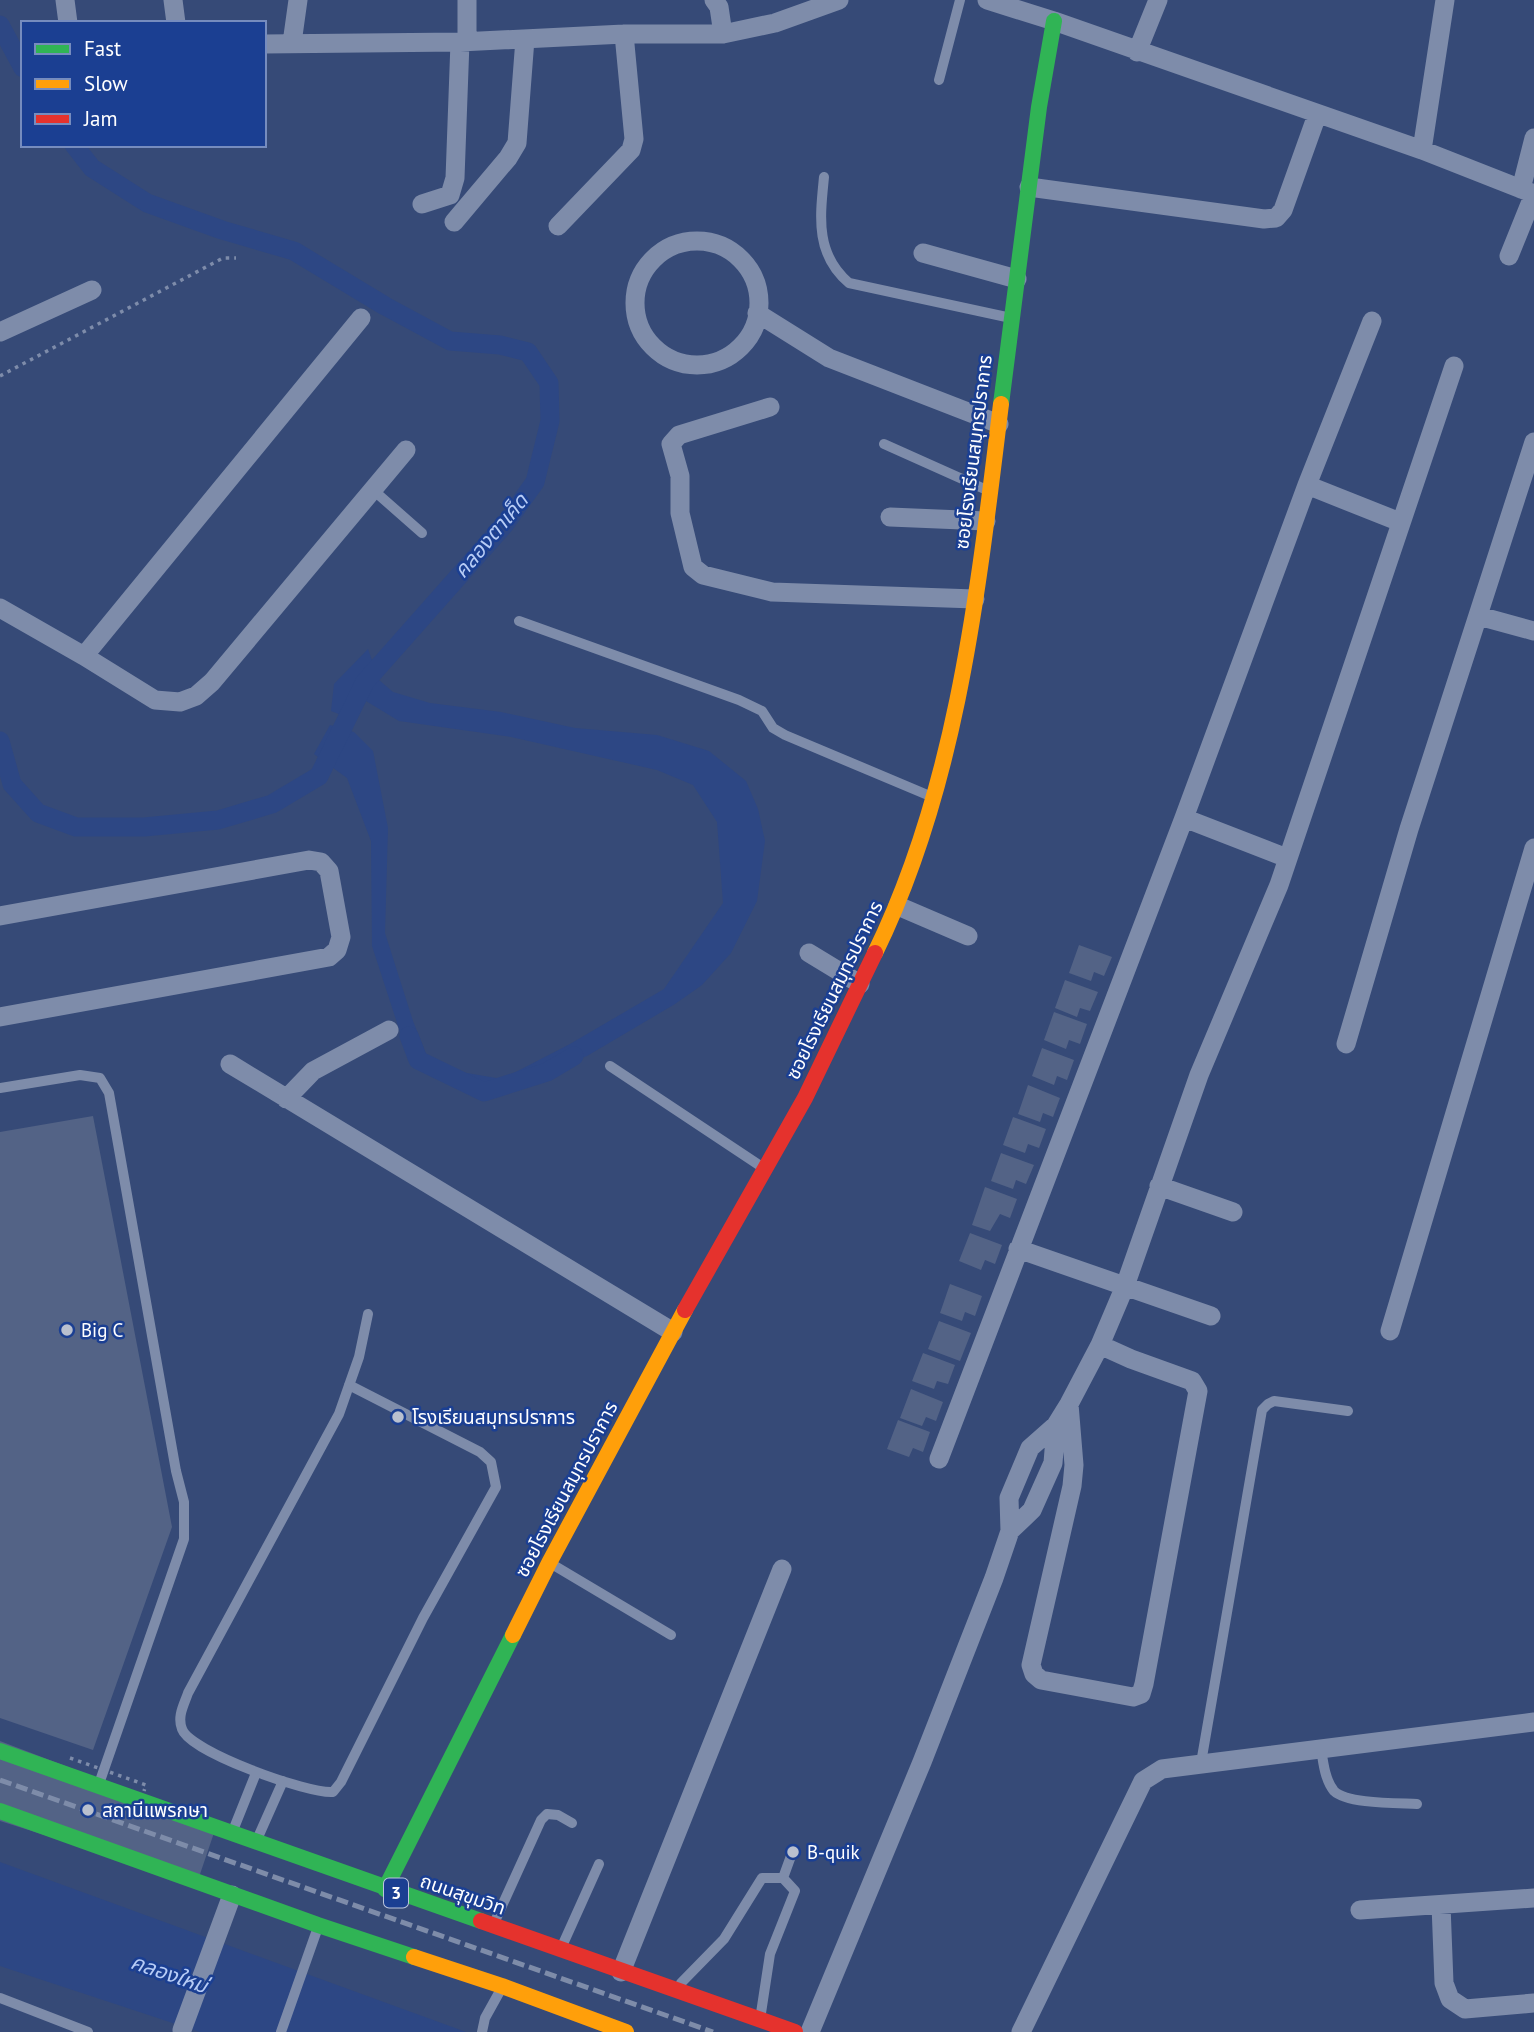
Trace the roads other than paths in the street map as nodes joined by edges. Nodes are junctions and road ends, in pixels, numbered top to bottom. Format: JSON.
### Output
{"nodes":[{"id":1,"x":65,"y":0,"type":"edge"},
{"id":2,"x":173,"y":0,"type":"edge"},
{"id":3,"x":298,"y":0,"type":"edge"},
{"id":4,"x":467,"y":0,"type":"edge"},
{"id":5,"x":714,"y":0,"type":"edge"},
{"id":6,"x":839,"y":0,"type":"edge"},
{"id":7,"x":960,"y":0,"type":"edge"},
{"id":8,"x":987,"y":0,"type":"edge"},
{"id":9,"x":1158,"y":0,"type":"edge"},
{"id":10,"x":1445,"y":0,"type":"edge"},
{"id":11,"x":1025,"y":5,"type":"edge"},
{"id":12,"x":793,"y":8,"type":"edge"},
{"id":13,"x":68,"y":21,"type":"edge"},
{"id":14,"x":176,"y":21,"type":"edge"},
{"id":15,"x":1054,"y":21,"type":"junction"},
{"id":16,"x":624,"y":34,"type":"junction"},
{"id":17,"x":723,"y":34,"type":"junction"},
{"id":18,"x":525,"y":39,"type":"junction"},
{"id":19,"x":463,"y":42,"type":"junction"},
{"id":20,"x":292,"y":43,"type":"junction"},
{"id":21,"x":266,"y":44,"type":"edge"},
{"id":22,"x":1137,"y":52,"type":"junction"},
{"id":23,"x":939,"y":80,"type":"dead end"},
{"id":24,"x":1318,"y":115,"type":"junction"},
{"id":25,"x":1534,"y":138,"type":"edge"},
{"id":26,"x":1422,"y":150,"type":"junction"},
{"id":27,"x":824,"y":177,"type":"dead end"},
{"id":28,"x":1029,"y":187,"type":"junction"},
{"id":29,"x":1530,"y":192,"type":"edge"},
{"id":30,"x":422,"y":204,"type":"dead end"},
{"id":31,"x":454,"y":222,"type":"dead end"},
{"id":32,"x":558,"y":226,"type":"dead end"},
{"id":33,"x":923,"y":253,"type":"dead end"},
{"id":34,"x":1509,"y":256,"type":"dead end"},
{"id":35,"x":1017,"y":279,"type":"junction"},
{"id":36,"x":92,"y":290,"type":"dead end"},
{"id":37,"x":757,"y":313,"type":"junction"},
{"id":38,"x":361,"y":318,"type":"dead end"},
{"id":39,"x":1012,"y":318,"type":"junction"},
{"id":40,"x":1372,"y":321,"type":"dead end"},
{"id":41,"x":0,"y":332,"type":"edge"},
{"id":42,"x":1454,"y":366,"type":"dead end"},
{"id":43,"x":770,"y":407,"type":"dead end"},
{"id":44,"x":999,"y":424,"type":"junction"},
{"id":45,"x":1534,"y":442,"type":"edge"},
{"id":46,"x":884,"y":444,"type":"dead end"},
{"id":47,"x":406,"y":450,"type":"dead end"},
{"id":48,"x":1307,"y":485,"type":"junction"},
{"id":49,"x":371,"y":489,"type":"junction"},
{"id":50,"x":990,"y":492,"type":"junction"},
{"id":51,"x":890,"y":517,"type":"dead end"},
{"id":52,"x":986,"y":522,"type":"junction"},
{"id":53,"x":1400,"y":522,"type":"junction"},
{"id":54,"x":422,"y":533,"type":"dead end"},
{"id":55,"x":975,"y":599,"type":"junction"},
{"id":56,"x":0,"y":608,"type":"edge"},
{"id":57,"x":1479,"y":616,"type":"junction"},
{"id":58,"x":519,"y":621,"type":"dead end"},
{"id":59,"x":1534,"y":631,"type":"edge"},
{"id":60,"x":84,"y":656,"type":"junction"},
{"id":61,"x":934,"y":798,"type":"junction"},
{"id":62,"x":1184,"y":818,"type":"junction"},
{"id":63,"x":1534,"y":848,"type":"edge"},
{"id":64,"x":1287,"y":858,"type":"junction"},
{"id":65,"x":898,"y":906,"type":"junction"},
{"id":66,"x":0,"y":916,"type":"edge"},
{"id":67,"x":968,"y":936,"type":"dead end"},
{"id":68,"x":809,"y":953,"type":"dead end"},
{"id":69,"x":860,"y":984,"type":"junction"},
{"id":70,"x":0,"y":1017,"type":"edge"},
{"id":71,"x":389,"y":1030,"type":"dead end"},
{"id":72,"x":1346,"y":1044,"type":"dead end"},
{"id":73,"x":230,"y":1064,"type":"dead end"},
{"id":74,"x":610,"y":1066,"type":"dead end"},
{"id":75,"x":0,"y":1088,"type":"edge"},
{"id":76,"x":286,"y":1098,"type":"junction"},
{"id":77,"x":765,"y":1169,"type":"junction"},
{"id":78,"x":1159,"y":1186,"type":"junction"},
{"id":79,"x":1233,"y":1212,"type":"dead end"},
{"id":80,"x":1018,"y":1249,"type":"junction"},
{"id":81,"x":1125,"y":1286,"type":"junction"},
{"id":82,"x":368,"y":1314,"type":"dead end"},
{"id":83,"x":1211,"y":1316,"type":"dead end"},
{"id":84,"x":1390,"y":1331,"type":"dead end"},
{"id":85,"x":673,"y":1332,"type":"junction"},
{"id":86,"x":1100,"y":1345,"type":"junction"},
{"id":87,"x":349,"y":1385,"type":"junction"},
{"id":88,"x":1069,"y":1404,"type":"junction"},
{"id":89,"x":1348,"y":1411,"type":"dead end"},
{"id":90,"x":1056,"y":1425,"type":"junction"},
{"id":91,"x":939,"y":1458,"type":"dead end"},
{"id":92,"x":1010,"y":1531,"type":"junction"},
{"id":93,"x":549,"y":1563,"type":"junction"},
{"id":94,"x":782,"y":1569,"type":"dead end"},
{"id":95,"x":671,"y":1635,"type":"dead end"},
{"id":96,"x":1534,"y":1722,"type":"edge"},
{"id":97,"x":1321,"y":1748,"type":"junction"},
{"id":98,"x":0,"y":1751,"type":"edge"},
{"id":99,"x":1201,"y":1763,"type":"junction"},
{"id":100,"x":256,"y":1773,"type":"junction"},
{"id":101,"x":283,"y":1781,"type":"junction"},
{"id":102,"x":98,"y":1784,"type":"junction"},
{"id":103,"x":1417,"y":1804,"type":"dead end"},
{"id":104,"x":0,"y":1811,"type":"edge"},
{"id":105,"x":572,"y":1822,"type":"dead end"},
{"id":106,"x":232,"y":1832,"type":"junction"},
{"id":107,"x":256,"y":1841,"type":"junction"},
{"id":108,"x":791,"y":1856,"type":"dead end"},
{"id":109,"x":599,"y":1864,"type":"dead end"},
{"id":110,"x":783,"y":1878,"type":"junction"},
{"id":111,"x":385,"y":1889,"type":"junction"},
{"id":112,"x":232,"y":1895,"type":"junction"},
{"id":113,"x":1534,"y":1898,"type":"edge"},
{"id":114,"x":1441,"y":1905,"type":"junction"},
{"id":115,"x":1360,"y":1910,"type":"dead end"},
{"id":116,"x":318,"y":1926,"type":"junction"},
{"id":117,"x":493,"y":1927,"type":"junction"},
{"id":118,"x":561,"y":1951,"type":"junction"},
{"id":119,"x":619,"y":1979,"type":"junction"},
{"id":120,"x":502,"y":1986,"type":"junction"},
{"id":121,"x":672,"y":1990,"type":"junction"},
{"id":122,"x":0,"y":1998,"type":"edge"},
{"id":123,"x":1534,"y":2003,"type":"edge"},
{"id":124,"x":760,"y":2020,"type":"junction"},
{"id":125,"x":182,"y":2031,"type":"edge"},
{"id":126,"x":88,"y":2032,"type":"edge"},
{"id":127,"x":281,"y":2032,"type":"edge"},
{"id":128,"x":482,"y":2032,"type":"edge"},
{"id":129,"x":626,"y":2032,"type":"edge"},
{"id":130,"x":794,"y":2032,"type":"edge"},
{"id":131,"x":810,"y":2032,"type":"edge"},
{"id":132,"x":1021,"y":2032,"type":"edge"}],
"edges":[{"from":1,"to":13,"type":"street"},
{"from":2,"to":14,"type":"street"},
{"from":3,"to":20,"type":"street"},
{"from":4,"to":19,"type":"street"},
{"from":5,"to":17,"type":"street"},
{"from":6,"to":12,"type":"street"},
{"from":7,"to":23,"type":"lane"},
{"from":8,"to":11,"type":"street"},
{"from":9,"to":22,"type":"street"},
{"from":10,"to":26,"type":"street"},
{"from":11,"to":15,"type":"street"},
{"from":12,"to":17,"type":"street"},
{"from":15,"to":22,"type":"street"},
{"from":15,"to":28,"type":"main road","name":"ซอยโรงเรียนสมุทรปราการ"},
{"from":16,"to":17,"type":"street"},
{"from":16,"to":18,"type":"street"},
{"from":16,"to":32,"type":"street"},
{"from":18,"to":19,"type":"street"},
{"from":18,"to":31,"type":"street"},
{"from":19,"to":20,"type":"street"},
{"from":19,"to":30,"type":"street"},
{"from":20,"to":21,"type":"street"},
{"from":22,"to":24,"type":"street"},
{"from":24,"to":26,"type":"street"},
{"from":24,"to":28,"type":"street"},
{"from":25,"to":29,"type":"street"},
{"from":26,"to":29,"type":"street"},
{"from":27,"to":39,"type":"lane"},
{"from":28,"to":35,"type":"main road","name":"ซอยโรงเรียนสมุทรปราการ"},
{"from":29,"to":34,"type":"street"},
{"from":33,"to":35,"type":"street"},
{"from":35,"to":39,"type":"main road","name":"ซอยโรงเรียนสมุทรปราการ"},
{"from":36,"to":41,"type":"street"},
{"from":37,"to":37,"type":"street"},
{"from":37,"to":44,"type":"street"},
{"from":38,"to":60,"type":"street"},
{"from":39,"to":44,"type":"main road","name":"ซอยโรงเรียนสมุทรปราการ"},
{"from":40,"to":48,"type":"street"},
{"from":42,"to":53,"type":"street"},
{"from":43,"to":55,"type":"street"},
{"from":44,"to":50,"type":"main road","name":"ซอยโรงเรียนสมุทรปราการ"},
{"from":45,"to":57,"type":"street"},
{"from":46,"to":50,"type":"lane"},
{"from":47,"to":49,"type":"street"},
{"from":48,"to":53,"type":"street"},
{"from":48,"to":62,"type":"street"},
{"from":49,"to":54,"type":"lane"},
{"from":49,"to":60,"type":"street"},
{"from":50,"to":52,"type":"main road","name":"ซอยโรงเรียนสมุทรปราการ"},
{"from":51,"to":52,"type":"street"},
{"from":52,"to":55,"type":"main road","name":"ซอยโรงเรียนสมุทรปราการ"},
{"from":53,"to":64,"type":"street"},
{"from":55,"to":61,"type":"main road","name":"ซอยโรงเรียนสมุทรปราการ"},
{"from":56,"to":60,"type":"street"},
{"from":57,"to":59,"type":"street"},
{"from":57,"to":72,"type":"street"},
{"from":58,"to":61,"type":"lane"},
{"from":61,"to":65,"type":"main road","name":"ซอยโรงเรียนสมุทรปราการ"},
{"from":62,"to":64,"type":"street"},
{"from":62,"to":80,"type":"street"},
{"from":63,"to":84,"type":"street"},
{"from":64,"to":78,"type":"street"},
{"from":65,"to":67,"type":"street"},
{"from":65,"to":69,"type":"main road","name":"ซอยโรงเรียนสมุทรปราการ"},
{"from":66,"to":70,"type":"street"},
{"from":68,"to":69,"type":"street"},
{"from":69,"to":77,"type":"main road","name":"ซอยโรงเรียนสมุทรปราการ"},
{"from":71,"to":76,"type":"street"},
{"from":73,"to":76,"type":"street"},
{"from":74,"to":77,"type":"lane"},
{"from":75,"to":102,"type":"lane"},
{"from":76,"to":85,"type":"street"},
{"from":77,"to":85,"type":"main road","name":"ซอยโรงเรียนสมุทรปราการ"},
{"from":78,"to":79,"type":"street"},
{"from":78,"to":81,"type":"street"},
{"from":80,"to":81,"type":"street"},
{"from":80,"to":91,"type":"street"},
{"from":81,"to":83,"type":"street"},
{"from":81,"to":86,"type":"street"},
{"from":82,"to":87,"type":"lane"},
{"from":85,"to":93,"type":"main road","name":"ซอยโรงเรียนสมุทรปราการ"},
{"from":86,"to":88,"type":"street"},
{"from":86,"to":88,"type":"street"},
{"from":87,"to":100,"type":"lane"},
{"from":87,"to":101,"type":"lane"},
{"from":88,"to":90,"type":"street"},
{"from":89,"to":99,"type":"lane"},
{"from":90,"to":92,"type":"street"},
{"from":90,"to":92,"type":"street"},
{"from":92,"to":131,"type":"street"},
{"from":93,"to":95,"type":"lane"},
{"from":93,"to":111,"type":"main road","name":"ซอยโรงเรียนสมุทรปราการ"},
{"from":94,"to":119,"type":"street"},
{"from":96,"to":97,"type":"street"},
{"from":97,"to":99,"type":"street"},
{"from":97,"to":103,"type":"lane"},
{"from":98,"to":102,"type":"main road","name":"ถนนสุขุมวิท","number":"3"},
{"from":99,"to":132,"type":"street"},
{"from":100,"to":101,"type":"lane"},
{"from":100,"to":106,"type":"lane"},
{"from":101,"to":107,"type":"lane"},
{"from":102,"to":106,"type":"main road","name":"ถนนสุขุมวิท","number":"3"},
{"from":104,"to":112,"type":"main road"},
{"from":105,"to":117,"type":"lane"},
{"from":106,"to":107,"type":"main road","name":"ถนนสุขุมวิท","number":"3"},
{"from":107,"to":111,"type":"main road","name":"ถนนสุขุมวิท","number":"3"},
{"from":108,"to":110,"type":"lane"},
{"from":109,"to":118,"type":"lane"},
{"from":110,"to":121,"type":"lane"},
{"from":110,"to":124,"type":"lane"},
{"from":111,"to":117,"type":"main road","name":"ถนนสุขุมวิท","number":"3"},
{"from":112,"to":116,"type":"main road"},
{"from":112,"to":125,"type":"street"},
{"from":113,"to":114,"type":"street"},
{"from":114,"to":115,"type":"street"},
{"from":114,"to":123,"type":"street"},
{"from":116,"to":120,"type":"main road"},
{"from":116,"to":127,"type":"lane"},
{"from":117,"to":118,"type":"main road","name":"ถนนสุขุมวิท","number":"3"},
{"from":118,"to":119,"type":"main road","name":"ถนนสุขุมวิท","number":"3"},
{"from":119,"to":121,"type":"main road","name":"ถนนสุขุมวิท","number":"3"},
{"from":120,"to":128,"type":"lane"},
{"from":120,"to":129,"type":"main road"},
{"from":121,"to":124,"type":"main road","name":"ถนนสุขุมวิท","number":"3"},
{"from":122,"to":126,"type":"lane"},
{"from":124,"to":130,"type":"main road","name":"ถนนสุขุมวิท","number":"3"}]}
